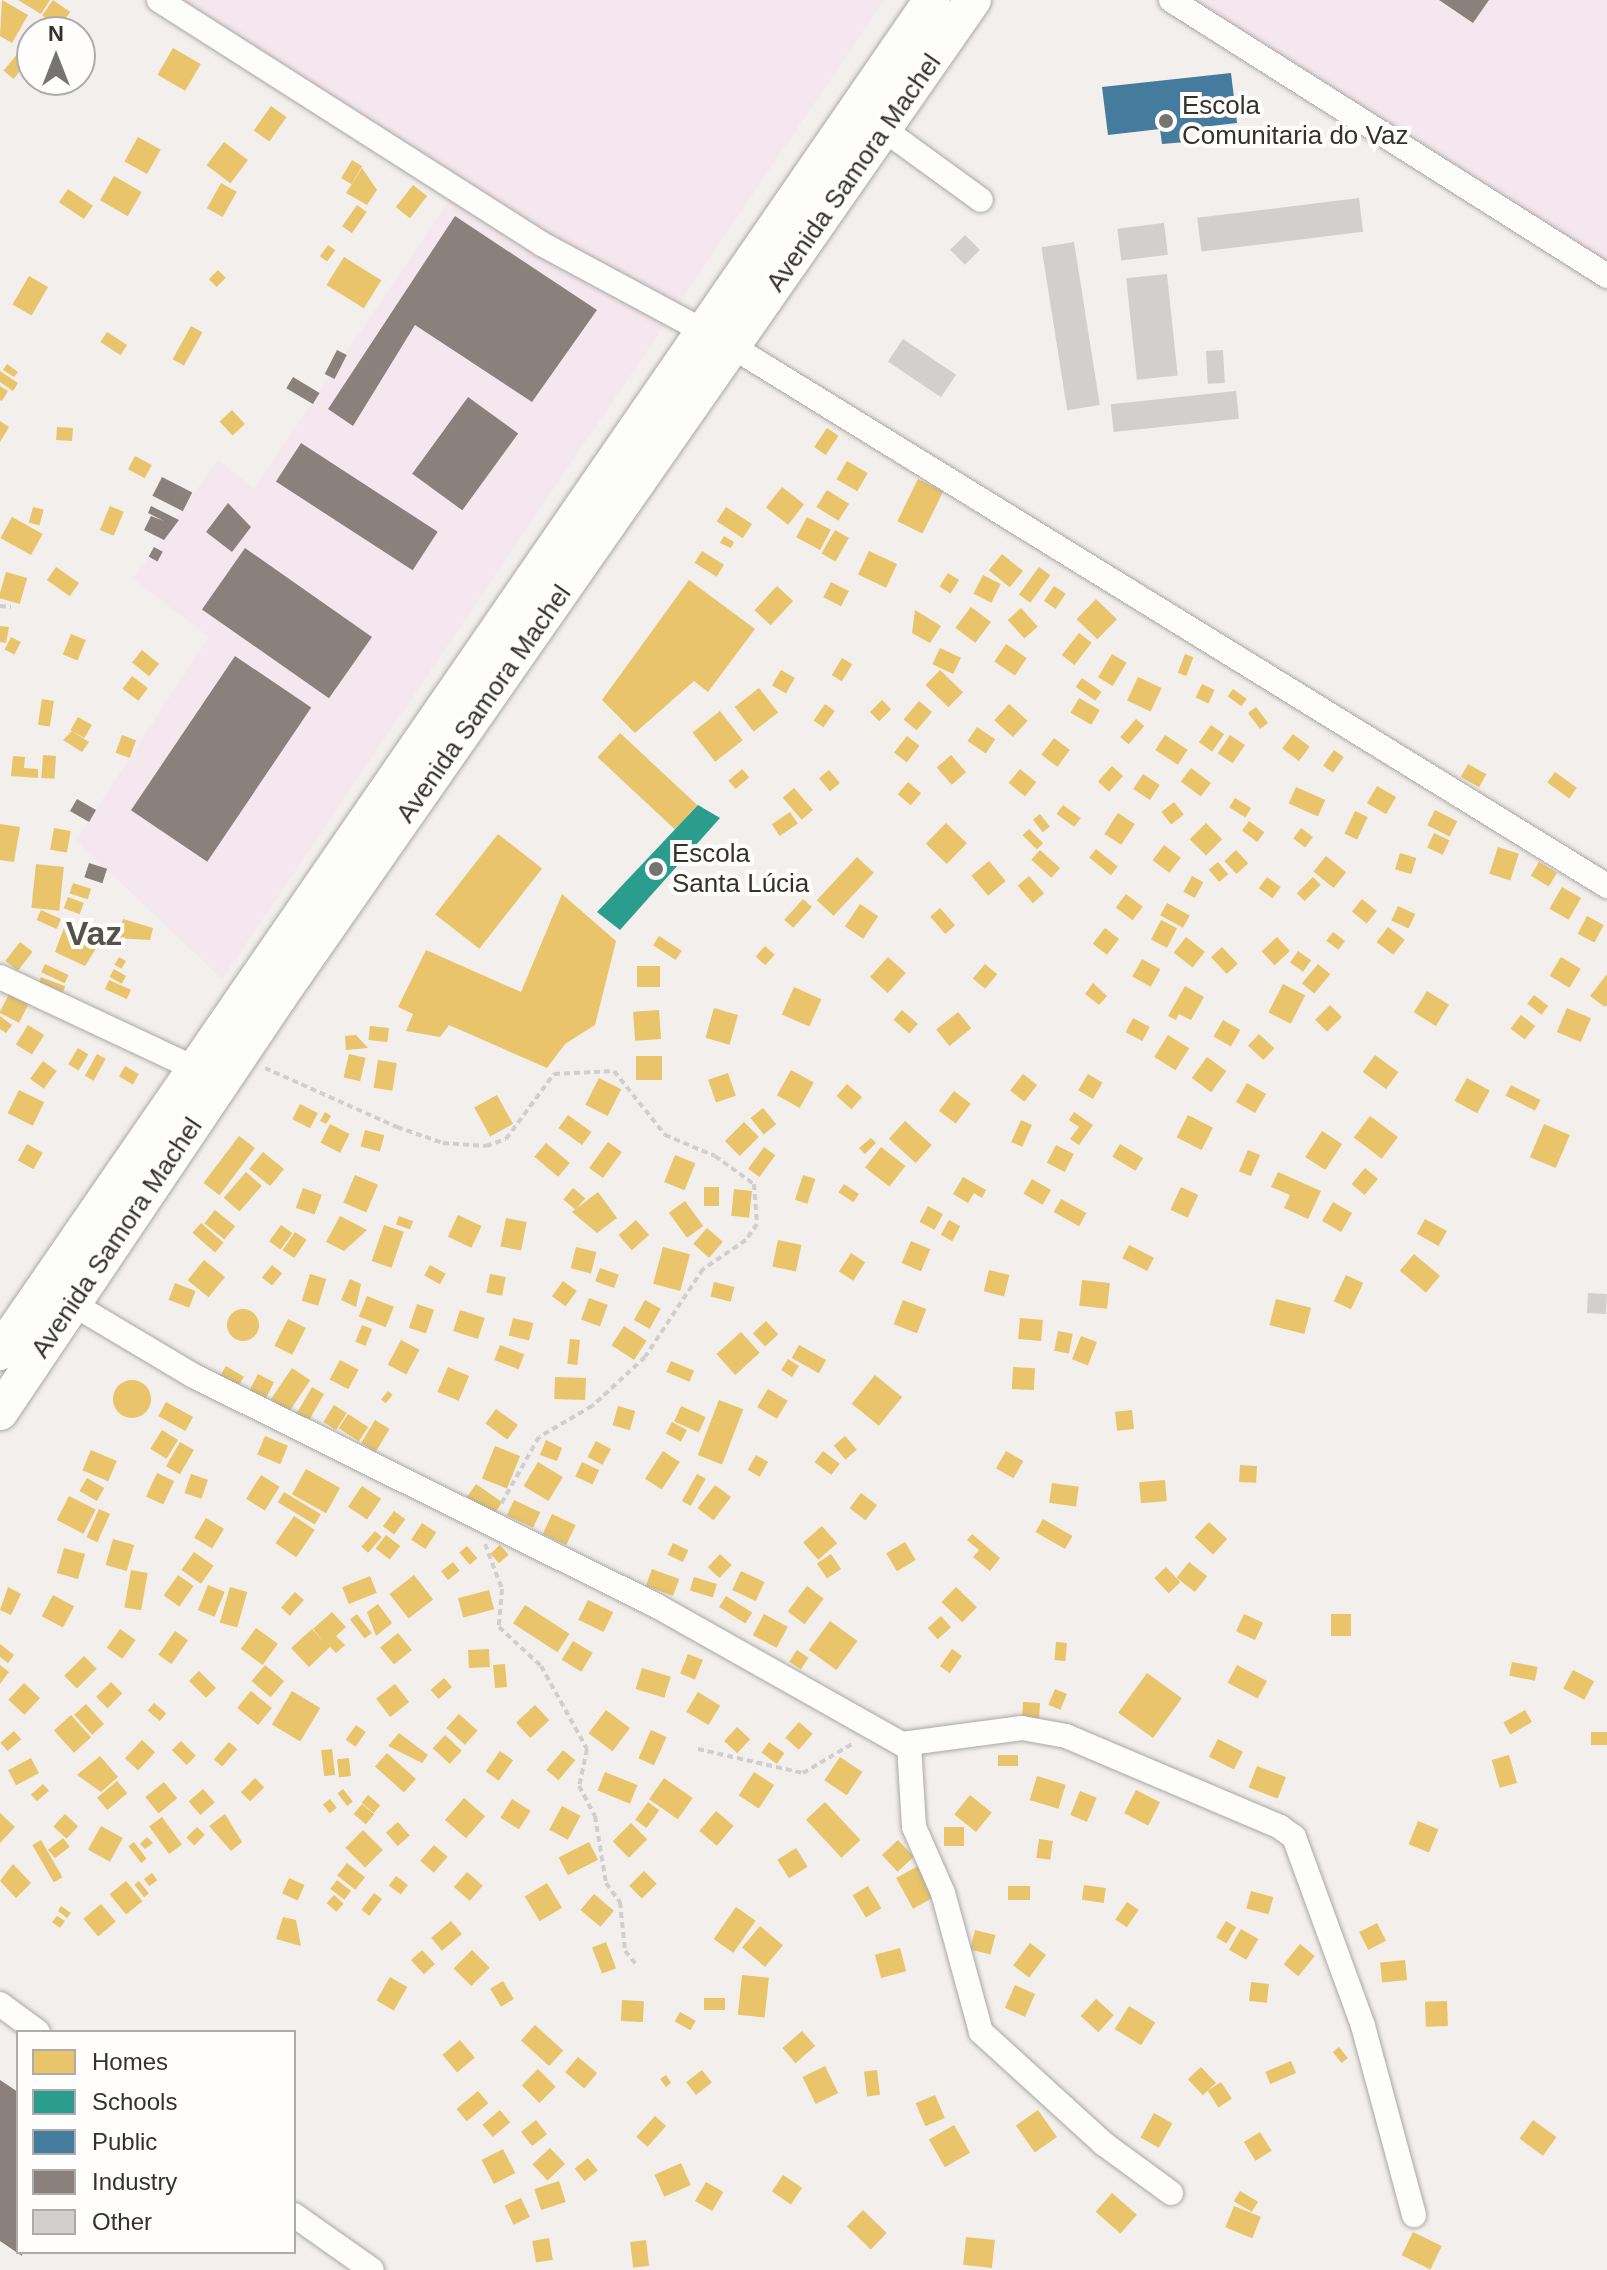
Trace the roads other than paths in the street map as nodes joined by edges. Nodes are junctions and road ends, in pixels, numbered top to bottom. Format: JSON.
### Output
{"nodes":[{"id":1,"x":159,"y":0,"type":"edge"},
{"id":2,"x":932,"y":0,"type":"edge"},
{"id":3,"x":973,"y":0,"type":"edge"},
{"id":4,"x":1171,"y":0,"type":"edge"},
{"id":5,"x":886,"y":131,"type":"junction"},
{"id":6,"x":981,"y":200,"type":"dead end"},
{"id":7,"x":1607,"y":276,"type":"edge"},
{"id":8,"x":718,"y":338,"type":"junction"},
{"id":9,"x":1607,"y":886,"type":"edge"},
{"id":10,"x":0,"y":977,"type":"edge"},
{"id":11,"x":192,"y":1067,"type":"junction"},
{"id":12,"x":73,"y":1304,"type":"junction"},
{"id":13,"x":0,"y":1352,"type":"edge"},
{"id":14,"x":0,"y":1412,"type":"edge"},
{"id":15,"x":909,"y":1745,"type":"junction"},
{"id":16,"x":0,"y":2004,"type":"edge"},
{"id":17,"x":35,"y":2030,"type":"edge"},
{"id":18,"x":1171,"y":2193,"type":"dead end"},
{"id":19,"x":1414,"y":2215,"type":"dead end"},
{"id":20,"x":296,"y":2216,"type":"edge"},
{"id":21,"x":372,"y":2270,"type":"edge"}],
"edges":[{"from":1,"to":8,"type":"street"},
{"from":2,"to":8,"type":"highway","name":"Avenida Samora Machel"},
{"from":3,"to":5,"type":"highway","name":"Avenida Samora Machel"},
{"from":4,"to":7,"type":"street"},
{"from":5,"to":6,"type":"street"},
{"from":5,"to":8,"type":"highway","name":"Avenida Samora Machel"},
{"from":8,"to":9,"type":"street"},
{"from":8,"to":11,"type":"highway","name":"Avenida Samora Machel"},
{"from":8,"to":12,"type":"highway","name":"Avenida Samora Machel"},
{"from":10,"to":11,"type":"street"},
{"from":11,"to":13,"type":"highway","name":"Avenida Samora Machel"},
{"from":12,"to":14,"type":"highway","name":"Avenida Samora Machel"},
{"from":12,"to":15,"type":"street"},
{"from":15,"to":18,"type":"street"},
{"from":15,"to":19,"type":"street"},
{"from":16,"to":17,"type":"street"},
{"from":20,"to":21,"type":"street"}]}
